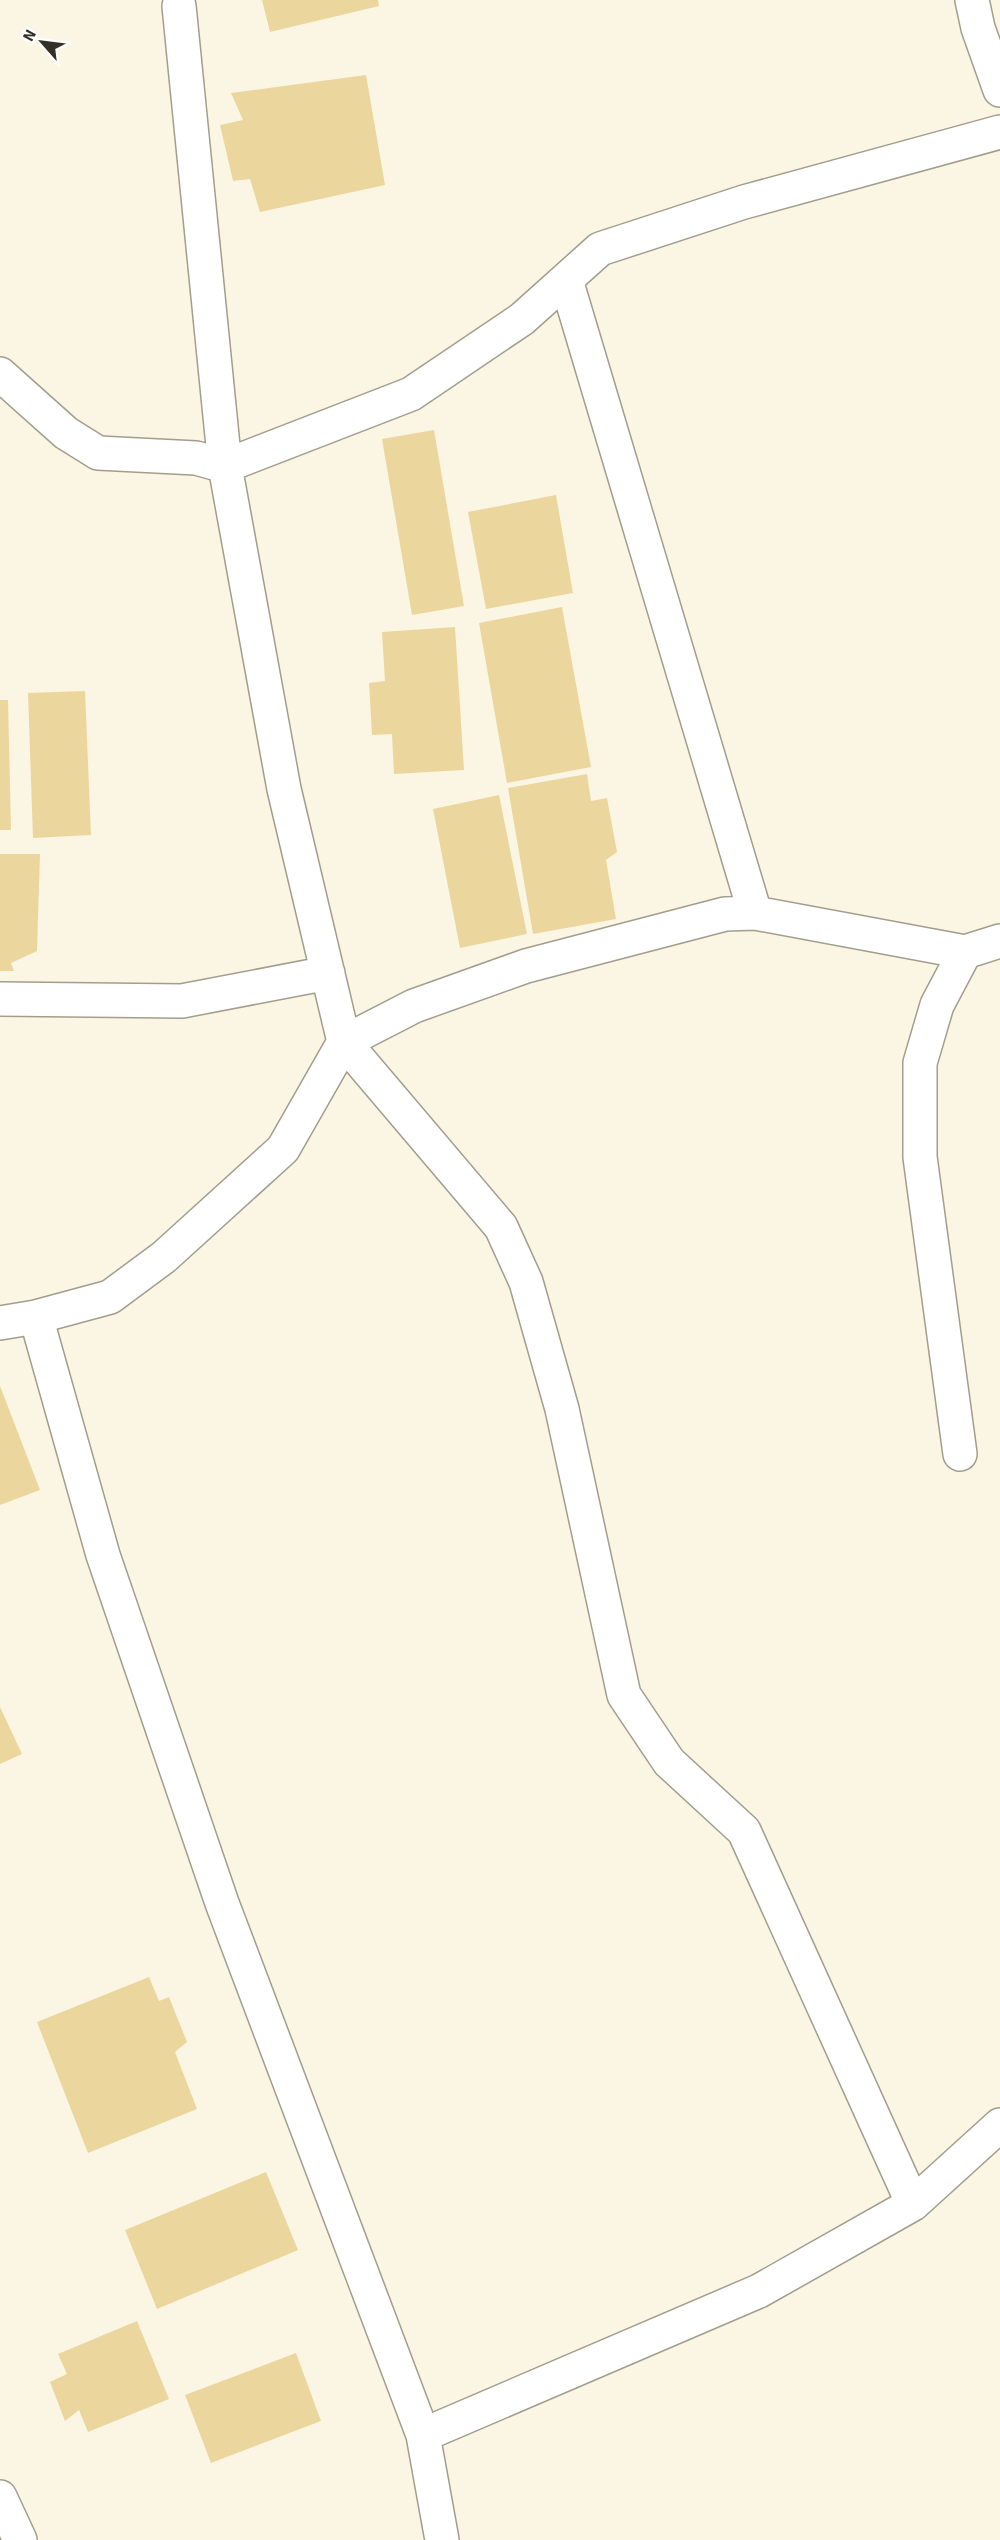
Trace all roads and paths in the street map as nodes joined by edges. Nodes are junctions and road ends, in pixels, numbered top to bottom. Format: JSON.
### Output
{"nodes":[{"id":1,"x":972,"y":0,"type":"edge"},
{"id":2,"x":179,"y":6,"type":"dead end"},
{"id":3,"x":1000,"y":90,"type":"edge"},
{"id":4,"x":1000,"y":132,"type":"edge"},
{"id":5,"x":566,"y":280,"type":"junction"},
{"id":6,"x":0,"y":374,"type":"edge"},
{"id":7,"x":225,"y":466,"type":"junction"},
{"id":8,"x":755,"y":913,"type":"junction"},
{"id":9,"x":1000,"y":941,"type":"edge"},
{"id":10,"x":965,"y":952,"type":"junction"},
{"id":11,"x":328,"y":973,"type":"junction"},
{"id":12,"x":0,"y":999,"type":"edge"},
{"id":13,"x":344,"y":1042,"type":"junction"},
{"id":14,"x":36,"y":1317,"type":"junction"},
{"id":15,"x":0,"y":1323,"type":"edge"},
{"id":16,"x":960,"y":1454,"type":"dead end"},
{"id":17,"x":1000,"y":2125,"type":"edge"},
{"id":18,"x":913,"y":2204,"type":"junction"},
{"id":19,"x":423,"y":2435,"type":"junction"},
{"id":20,"x":0,"y":2498,"type":"edge"},
{"id":21,"x":20,"y":2540,"type":"edge"},
{"id":22,"x":442,"y":2540,"type":"edge"}],
"edges":[{"from":1,"to":3,"type":"street"},
{"from":2,"to":7,"type":"street"},
{"from":4,"to":5,"type":"street"},
{"from":5,"to":7,"type":"street"},
{"from":5,"to":8,"type":"street"},
{"from":6,"to":7,"type":"street"},
{"from":7,"to":11,"type":"street"},
{"from":8,"to":10,"type":"street"},
{"from":8,"to":13,"type":"street"},
{"from":9,"to":10,"type":"street"},
{"from":10,"to":16,"type":"street"},
{"from":11,"to":12,"type":"street"},
{"from":11,"to":13,"type":"street"},
{"from":13,"to":14,"type":"street"},
{"from":13,"to":18,"type":"street"},
{"from":14,"to":15,"type":"street"},
{"from":14,"to":19,"type":"street"},
{"from":17,"to":18,"type":"street"},
{"from":18,"to":19,"type":"street"},
{"from":19,"to":22,"type":"street"},
{"from":20,"to":21,"type":"street"}]}
